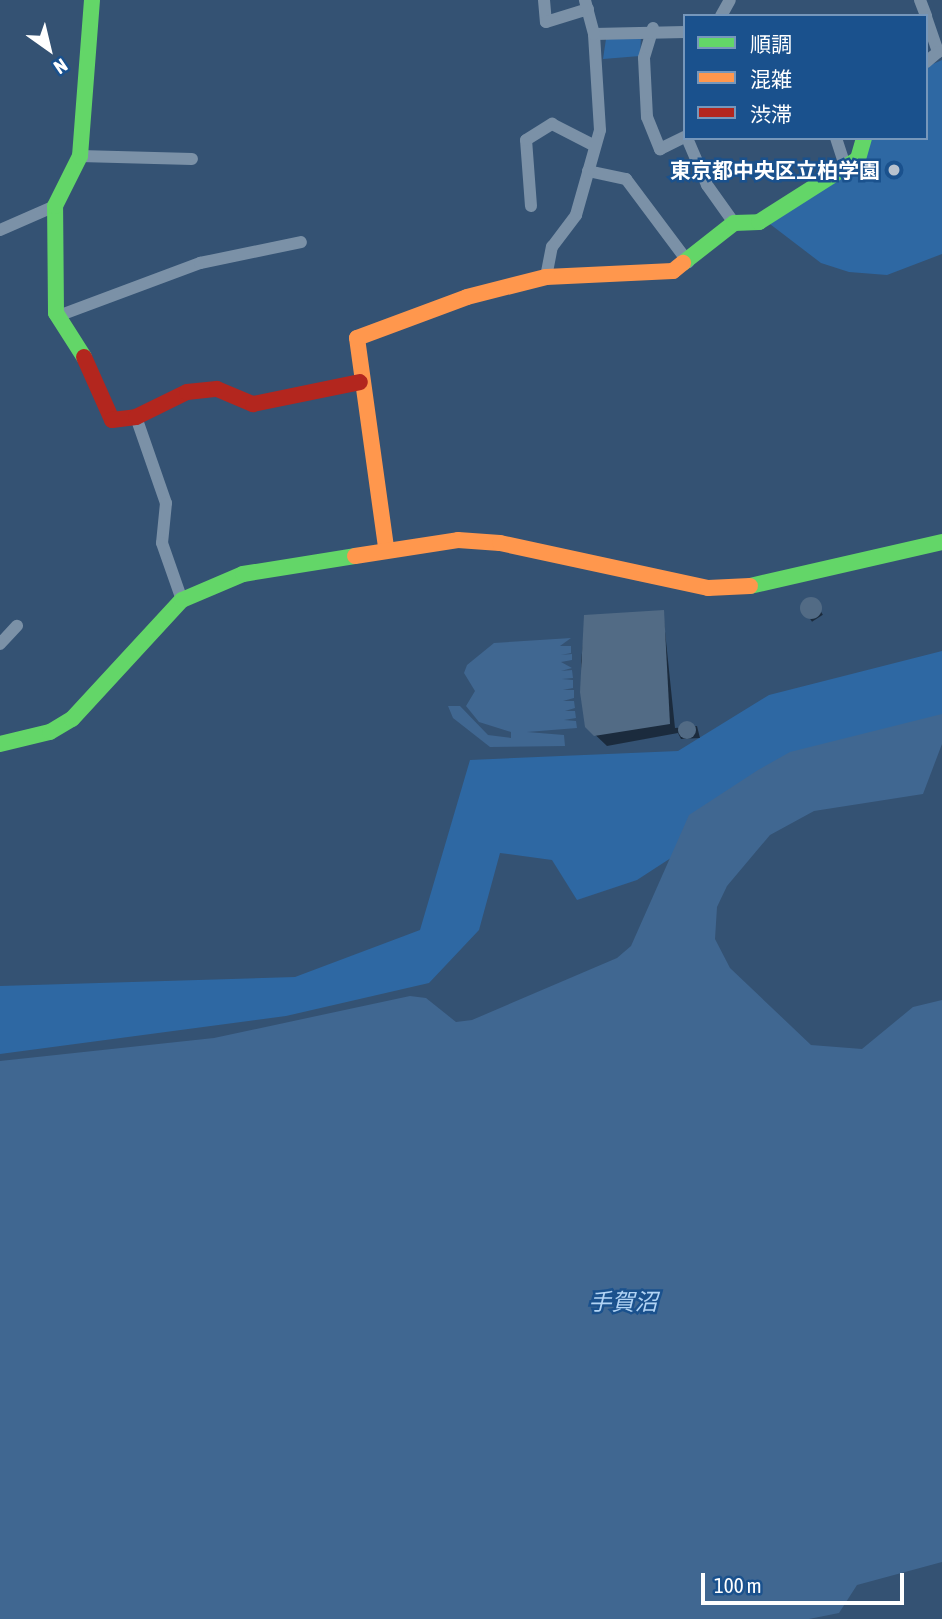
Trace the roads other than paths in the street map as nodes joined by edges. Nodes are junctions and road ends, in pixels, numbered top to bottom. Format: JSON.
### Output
{"nodes":[{"id":1,"x":92,"y":0,"type":"edge"},
{"id":2,"x":544,"y":0,"type":"edge"},
{"id":3,"x":587,"y":4,"type":"edge"},
{"id":4,"x":928,"y":23,"type":"edge"},
{"id":5,"x":653,"y":28,"type":"junction"},
{"id":6,"x":683,"y":32,"type":"edge"},
{"id":7,"x":594,"y":34,"type":"junction"},
{"id":8,"x":928,"y":60,"type":"edge"},
{"id":9,"x":683,"y":139,"type":"edge"},
{"id":10,"x":687,"y":140,"type":"edge"},
{"id":11,"x":837,"y":140,"type":"edge"},
{"id":12,"x":863,"y":140,"type":"edge"},
{"id":13,"x":595,"y":146,"type":"junction"},
{"id":14,"x":80,"y":156,"type":"junction"},
{"id":15,"x":192,"y":159,"type":"dead end"},
{"id":16,"x":846,"y":168,"type":"junction"},
{"id":17,"x":589,"y":171,"type":"junction"},
{"id":18,"x":55,"y":206,"type":"junction"},
{"id":19,"x":531,"y":206,"type":"dead end"},
{"id":20,"x":734,"y":223,"type":"junction"},
{"id":21,"x":0,"y":230,"type":"edge"},
{"id":22,"x":301,"y":242,"type":"dead end"},
{"id":23,"x":688,"y":262,"type":"junction"},
{"id":24,"x":546,"y":278,"type":"junction"},
{"id":25,"x":58,"y":316,"type":"junction"},
{"id":26,"x":360,"y":382,"type":"junction"},
{"id":27,"x":136,"y":417,"type":"junction"},
{"id":28,"x":942,"y":542,"type":"edge"},
{"id":29,"x":386,"y":547,"type":"junction"},
{"id":30,"x":182,"y":600,"type":"junction"},
{"id":31,"x":17,"y":626,"type":"dead end"},
{"id":32,"x":0,"y":644,"type":"edge"},
{"id":33,"x":0,"y":744,"type":"edge"}],
"edges":[{"from":1,"to":14,"type":"street"},
{"from":2,"to":3,"type":"street"},
{"from":3,"to":7,"type":"street"},
{"from":4,"to":8,"type":"street"},
{"from":5,"to":6,"type":"street"},
{"from":5,"to":7,"type":"street"},
{"from":5,"to":9,"type":"street"},
{"from":7,"to":13,"type":"street"},
{"from":10,"to":20,"type":"street"},
{"from":11,"to":16,"type":"street"},
{"from":12,"to":16,"type":"street"},
{"from":13,"to":17,"type":"street"},
{"from":13,"to":19,"type":"street"},
{"from":14,"to":15,"type":"street"},
{"from":14,"to":18,"type":"street"},
{"from":16,"to":20,"type":"street"},
{"from":17,"to":23,"type":"street"},
{"from":17,"to":24,"type":"street"},
{"from":18,"to":21,"type":"street"},
{"from":18,"to":25,"type":"street"},
{"from":20,"to":23,"type":"street"},
{"from":22,"to":25,"type":"street"},
{"from":23,"to":24,"type":"street"},
{"from":24,"to":26,"type":"street"},
{"from":25,"to":27,"type":"street"},
{"from":26,"to":27,"type":"street"},
{"from":26,"to":29,"type":"street"},
{"from":27,"to":30,"type":"street"},
{"from":28,"to":29,"type":"street"},
{"from":29,"to":30,"type":"street"},
{"from":30,"to":33,"type":"street"},
{"from":31,"to":32,"type":"street"}]}
